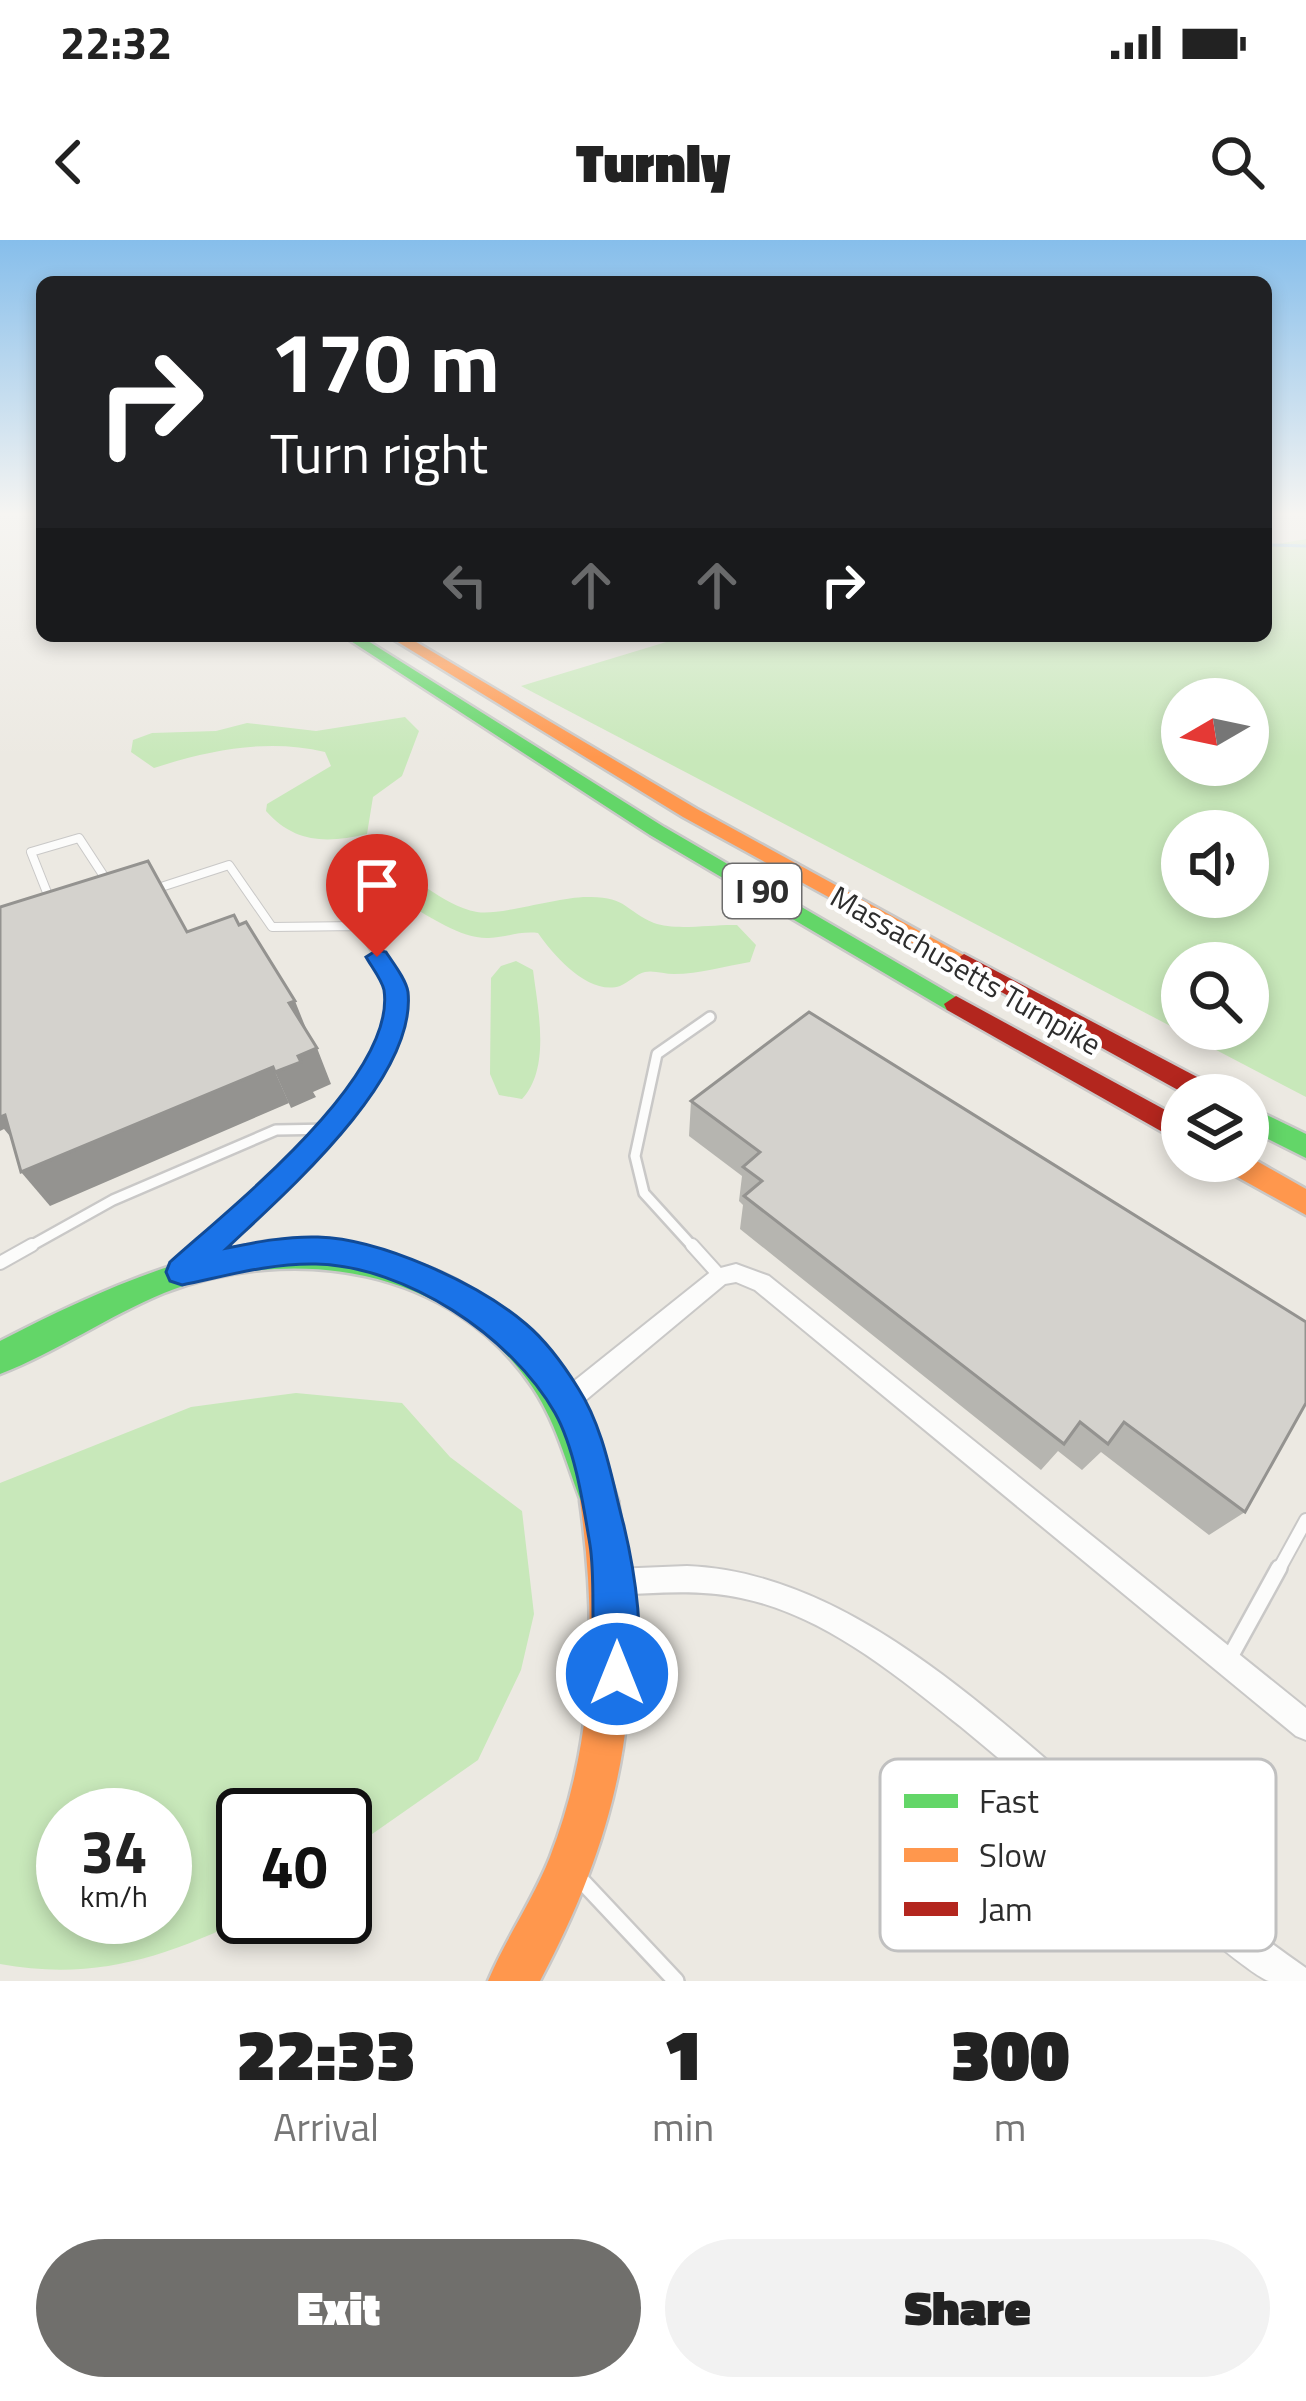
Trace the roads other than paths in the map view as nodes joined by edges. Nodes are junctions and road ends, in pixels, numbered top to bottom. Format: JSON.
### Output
{"nodes":[{"id":1,"x":359,"y":642,"type":"edge"},
{"id":2,"x":405,"y":642,"type":"edge"},
{"id":3,"x":142,"y":893,"type":"edge"},
{"id":4,"x":120,"y":900,"type":"edge"},
{"id":5,"x":56,"y":916,"type":"edge"},
{"id":6,"x":710,"y":1018,"type":"dead end"},
{"id":7,"x":1170,"y":1074,"type":"edge"},
{"id":8,"x":1161,"y":1120,"type":"edge"},
{"id":9,"x":1269,"y":1127,"type":"edge"},
{"id":10,"x":334,"y":1129,"type":"junction"},
{"id":11,"x":1306,"y":1147,"type":"edge"},
{"id":12,"x":1269,"y":1181,"type":"edge"},
{"id":13,"x":1306,"y":1202,"type":"edge"},
{"id":14,"x":0,"y":1263,"type":"edge"},
{"id":15,"x":182,"y":1272,"type":"junction"},
{"id":16,"x":721,"y":1276,"type":"junction"},
{"id":17,"x":0,"y":1358,"type":"edge"},
{"id":18,"x":567,"y":1401,"type":"junction"},
{"id":19,"x":1306,"y":1520,"type":"edge"},
{"id":20,"x":614,"y":1582,"type":"junction"},
{"id":21,"x":1228,"y":1662,"type":"junction"},
{"id":22,"x":1306,"y":1726,"type":"edge"},
{"id":23,"x":1020,"y":1759,"type":"edge"},
{"id":24,"x":568,"y":1867,"type":"junction"},
{"id":25,"x":1252,"y":1951,"type":"edge"},
{"id":26,"x":513,"y":1981,"type":"edge"},
{"id":27,"x":676,"y":1981,"type":"edge"},
{"id":28,"x":1296,"y":1981,"type":"edge"}],
"edges":[{"from":1,"to":8,"type":"main road","name":"Massachusetts Turnpike","number":"I 90"},
{"from":2,"to":7,"type":"main road","name":"Massachusetts Turnpike","number":"I 90"},
{"from":3,"to":10,"type":"lane"},
{"from":4,"to":5,"type":"lane"},
{"from":6,"to":16,"type":"lane"},
{"from":9,"to":11,"type":"main road"},
{"from":10,"to":14,"type":"lane"},
{"from":10,"to":15,"type":"lane"},
{"from":12,"to":13,"type":"main road"},
{"from":15,"to":17,"type":"main road"},
{"from":15,"to":18,"type":"main road"},
{"from":16,"to":18,"type":"street"},
{"from":16,"to":21,"type":"street"},
{"from":18,"to":20,"type":"main road"},
{"from":19,"to":21,"type":"lane"},
{"from":20,"to":23,"type":"street"},
{"from":20,"to":24,"type":"main road"},
{"from":21,"to":22,"type":"street"},
{"from":24,"to":26,"type":"main road"},
{"from":24,"to":27,"type":"lane"},
{"from":25,"to":28,"type":"street"}]}
